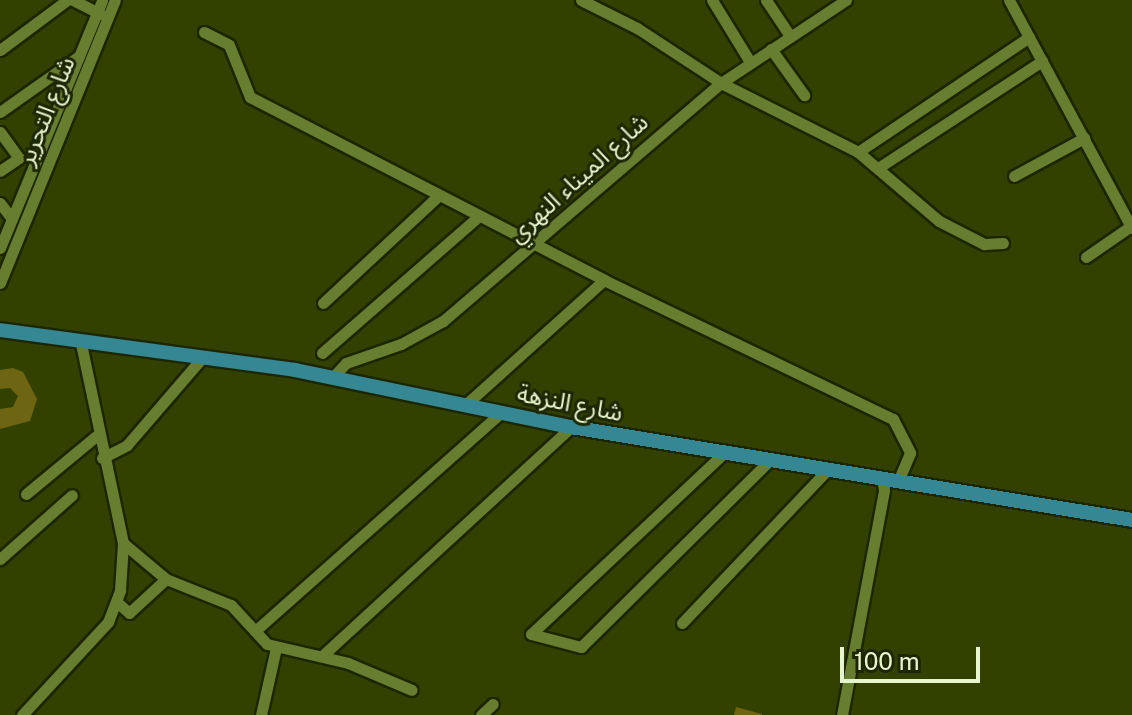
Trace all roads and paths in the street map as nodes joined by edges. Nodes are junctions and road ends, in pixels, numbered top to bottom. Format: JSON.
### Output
{"nodes":[{"id":1,"x":70,"y":0,"type":"edge"},
{"id":2,"x":115,"y":0,"type":"edge"},
{"id":3,"x":581,"y":0,"type":"edge"},
{"id":4,"x":712,"y":0,"type":"edge"},
{"id":5,"x":766,"y":0,"type":"edge"},
{"id":6,"x":846,"y":0,"type":"edge"},
{"id":7,"x":1009,"y":0,"type":"edge"},
{"id":8,"x":102,"y":10,"type":"edge"},
{"id":9,"x":204,"y":32,"type":"dead end"},
{"id":10,"x":790,"y":36,"type":"junction"},
{"id":11,"x":1029,"y":37,"type":"junction"},
{"id":12,"x":771,"y":49,"type":"junction"},
{"id":13,"x":0,"y":50,"type":"edge"},
{"id":14,"x":79,"y":55,"type":"junction"},
{"id":15,"x":1042,"y":61,"type":"junction"},
{"id":16,"x":750,"y":62,"type":"junction"},
{"id":17,"x":721,"y":83,"type":"junction"},
{"id":18,"x":804,"y":95,"type":"dead end"},
{"id":19,"x":0,"y":112,"type":"edge"},
{"id":20,"x":0,"y":132,"type":"edge"},
{"id":21,"x":1084,"y":138,"type":"junction"},
{"id":22,"x":858,"y":152,"type":"junction"},
{"id":23,"x":19,"y":158,"type":"junction"},
{"id":24,"x":878,"y":168,"type":"junction"},
{"id":25,"x":0,"y":171,"type":"edge"},
{"id":26,"x":30,"y":176,"type":"junction"},
{"id":27,"x":1014,"y":176,"type":"dead end"},
{"id":28,"x":438,"y":196,"type":"junction"},
{"id":29,"x":0,"y":203,"type":"edge"},
{"id":30,"x":478,"y":217,"type":"junction"},
{"id":31,"x":12,"y":219,"type":"junction"},
{"id":32,"x":1132,"y":227,"type":"edge"},
{"id":33,"x":1003,"y":243,"type":"dead end"},
{"id":34,"x":532,"y":246,"type":"junction"},
{"id":35,"x":0,"y":248,"type":"edge"},
{"id":36,"x":1086,"y":257,"type":"dead end"},
{"id":37,"x":604,"y":280,"type":"junction"},
{"id":38,"x":0,"y":283,"type":"edge"},
{"id":39,"x":323,"y":303,"type":"dead end"},
{"id":40,"x":0,"y":330,"type":"edge"},
{"id":41,"x":81,"y":344,"type":"junction"},
{"id":42,"x":322,"y":353,"type":"dead end"},
{"id":43,"x":201,"y":359,"type":"junction"},
{"id":44,"x":333,"y":377,"type":"junction"},
{"id":45,"x":465,"y":405,"type":"junction"},
{"id":46,"x":502,"y":412,"type":"junction"},
{"id":47,"x":571,"y":427,"type":"junction"},
{"id":48,"x":96,"y":436,"type":"junction"},
{"id":49,"x":725,"y":452,"type":"junction"},
{"id":50,"x":102,"y":458,"type":"junction"},
{"id":51,"x":770,"y":460,"type":"junction"},
{"id":52,"x":828,"y":469,"type":"junction"},
{"id":53,"x":882,"y":478,"type":"junction"},
{"id":54,"x":898,"y":481,"type":"junction"},
{"id":55,"x":26,"y":494,"type":"dead end"},
{"id":56,"x":72,"y":495,"type":"dead end"},
{"id":57,"x":1132,"y":520,"type":"edge"},
{"id":58,"x":123,"y":543,"type":"junction"},
{"id":59,"x":0,"y":559,"type":"edge"},
{"id":60,"x":166,"y":579,"type":"junction"},
{"id":61,"x":118,"y":603,"type":"junction"},
{"id":62,"x":682,"y":623,"type":"dead end"},
{"id":63,"x":255,"y":631,"type":"junction"},
{"id":64,"x":276,"y":648,"type":"junction"},
{"id":65,"x":322,"y":656,"type":"junction"},
{"id":66,"x":412,"y":690,"type":"dead end"},
{"id":67,"x":493,"y":704,"type":"dead end"},
{"id":68,"x":22,"y":715,"type":"edge"},
{"id":69,"x":261,"y":715,"type":"edge"},
{"id":70,"x":481,"y":715,"type":"edge"},
{"id":71,"x":842,"y":715,"type":"edge"}],
"edges":[{"from":1,"to":8,"type":"street"},
{"from":1,"to":13,"type":"street"},
{"from":2,"to":8,"type":"street","name":"شارع التحرير"},
{"from":3,"to":17,"type":"street"},
{"from":4,"to":16,"type":"street"},
{"from":5,"to":10,"type":"street"},
{"from":6,"to":10,"type":"street","name":"شارع الميناء النهري"},
{"from":7,"to":11,"type":"street"},
{"from":8,"to":14,"type":"street","name":"شارع التحرير"},
{"from":8,"to":38,"type":"street","name":"شارع التحرير"},
{"from":9,"to":28,"type":"street"},
{"from":10,"to":12,"type":"street","name":"شارع الميناء النهري"},
{"from":11,"to":15,"type":"street"},
{"from":11,"to":22,"type":"street"},
{"from":12,"to":16,"type":"street","name":"شارع الميناء النهري"},
{"from":12,"to":18,"type":"street"},
{"from":14,"to":19,"type":"street"},
{"from":14,"to":26,"type":"street","name":"شارع التحرير"},
{"from":15,"to":21,"type":"street"},
{"from":15,"to":24,"type":"street"},
{"from":16,"to":17,"type":"street","name":"شارع الميناء النهري"},
{"from":17,"to":22,"type":"street"},
{"from":17,"to":34,"type":"street","name":"شارع الميناء النهري"},
{"from":20,"to":23,"type":"street"},
{"from":21,"to":27,"type":"street"},
{"from":21,"to":32,"type":"street"},
{"from":22,"to":24,"type":"street"},
{"from":23,"to":25,"type":"street"},
{"from":23,"to":26,"type":"street"},
{"from":24,"to":33,"type":"street"},
{"from":26,"to":31,"type":"street","name":"شارع التحرير"},
{"from":28,"to":30,"type":"street"},
{"from":28,"to":39,"type":"street"},
{"from":29,"to":31,"type":"street"},
{"from":30,"to":34,"type":"street"},
{"from":30,"to":42,"type":"street"},
{"from":31,"to":35,"type":"street","name":"شارع التحرير"},
{"from":32,"to":36,"type":"street"},
{"from":34,"to":37,"type":"street"},
{"from":34,"to":44,"type":"street","name":"شارع الميناء النهري"},
{"from":37,"to":45,"type":"street"},
{"from":37,"to":54,"type":"street"},
{"from":40,"to":41,"type":"main road","name":"شارع النزهة"},
{"from":41,"to":43,"type":"main road","name":"شارع النزهة"},
{"from":41,"to":48,"type":"street"},
{"from":43,"to":44,"type":"main road","name":"شارع النزهة"},
{"from":43,"to":50,"type":"street"},
{"from":44,"to":45,"type":"main road","name":"شارع النزهة"},
{"from":45,"to":46,"type":"main road","name":"شارع النزهة"},
{"from":46,"to":47,"type":"main road","name":"شارع النزهة"},
{"from":46,"to":63,"type":"street"},
{"from":47,"to":49,"type":"main road","name":"شارع النزهة"},
{"from":47,"to":65,"type":"street"},
{"from":48,"to":50,"type":"street"},
{"from":48,"to":55,"type":"street"},
{"from":49,"to":51,"type":"main road","name":"شارع النزهة"},
{"from":49,"to":51,"type":"street"},
{"from":50,"to":58,"type":"street"},
{"from":51,"to":52,"type":"main road","name":"شارع النزهة"},
{"from":52,"to":53,"type":"main road","name":"شارع النزهة"},
{"from":52,"to":62,"type":"street"},
{"from":53,"to":54,"type":"main road","name":"شارع النزهة"},
{"from":53,"to":71,"type":"street"},
{"from":54,"to":57,"type":"main road","name":"شارع النزهة"},
{"from":56,"to":59,"type":"street"},
{"from":58,"to":60,"type":"street"},
{"from":58,"to":61,"type":"street"},
{"from":60,"to":61,"type":"street"},
{"from":60,"to":63,"type":"street"},
{"from":61,"to":68,"type":"street"},
{"from":63,"to":64,"type":"street"},
{"from":64,"to":65,"type":"street"},
{"from":64,"to":69,"type":"street"},
{"from":65,"to":66,"type":"street"},
{"from":67,"to":70,"type":"street"}]}
